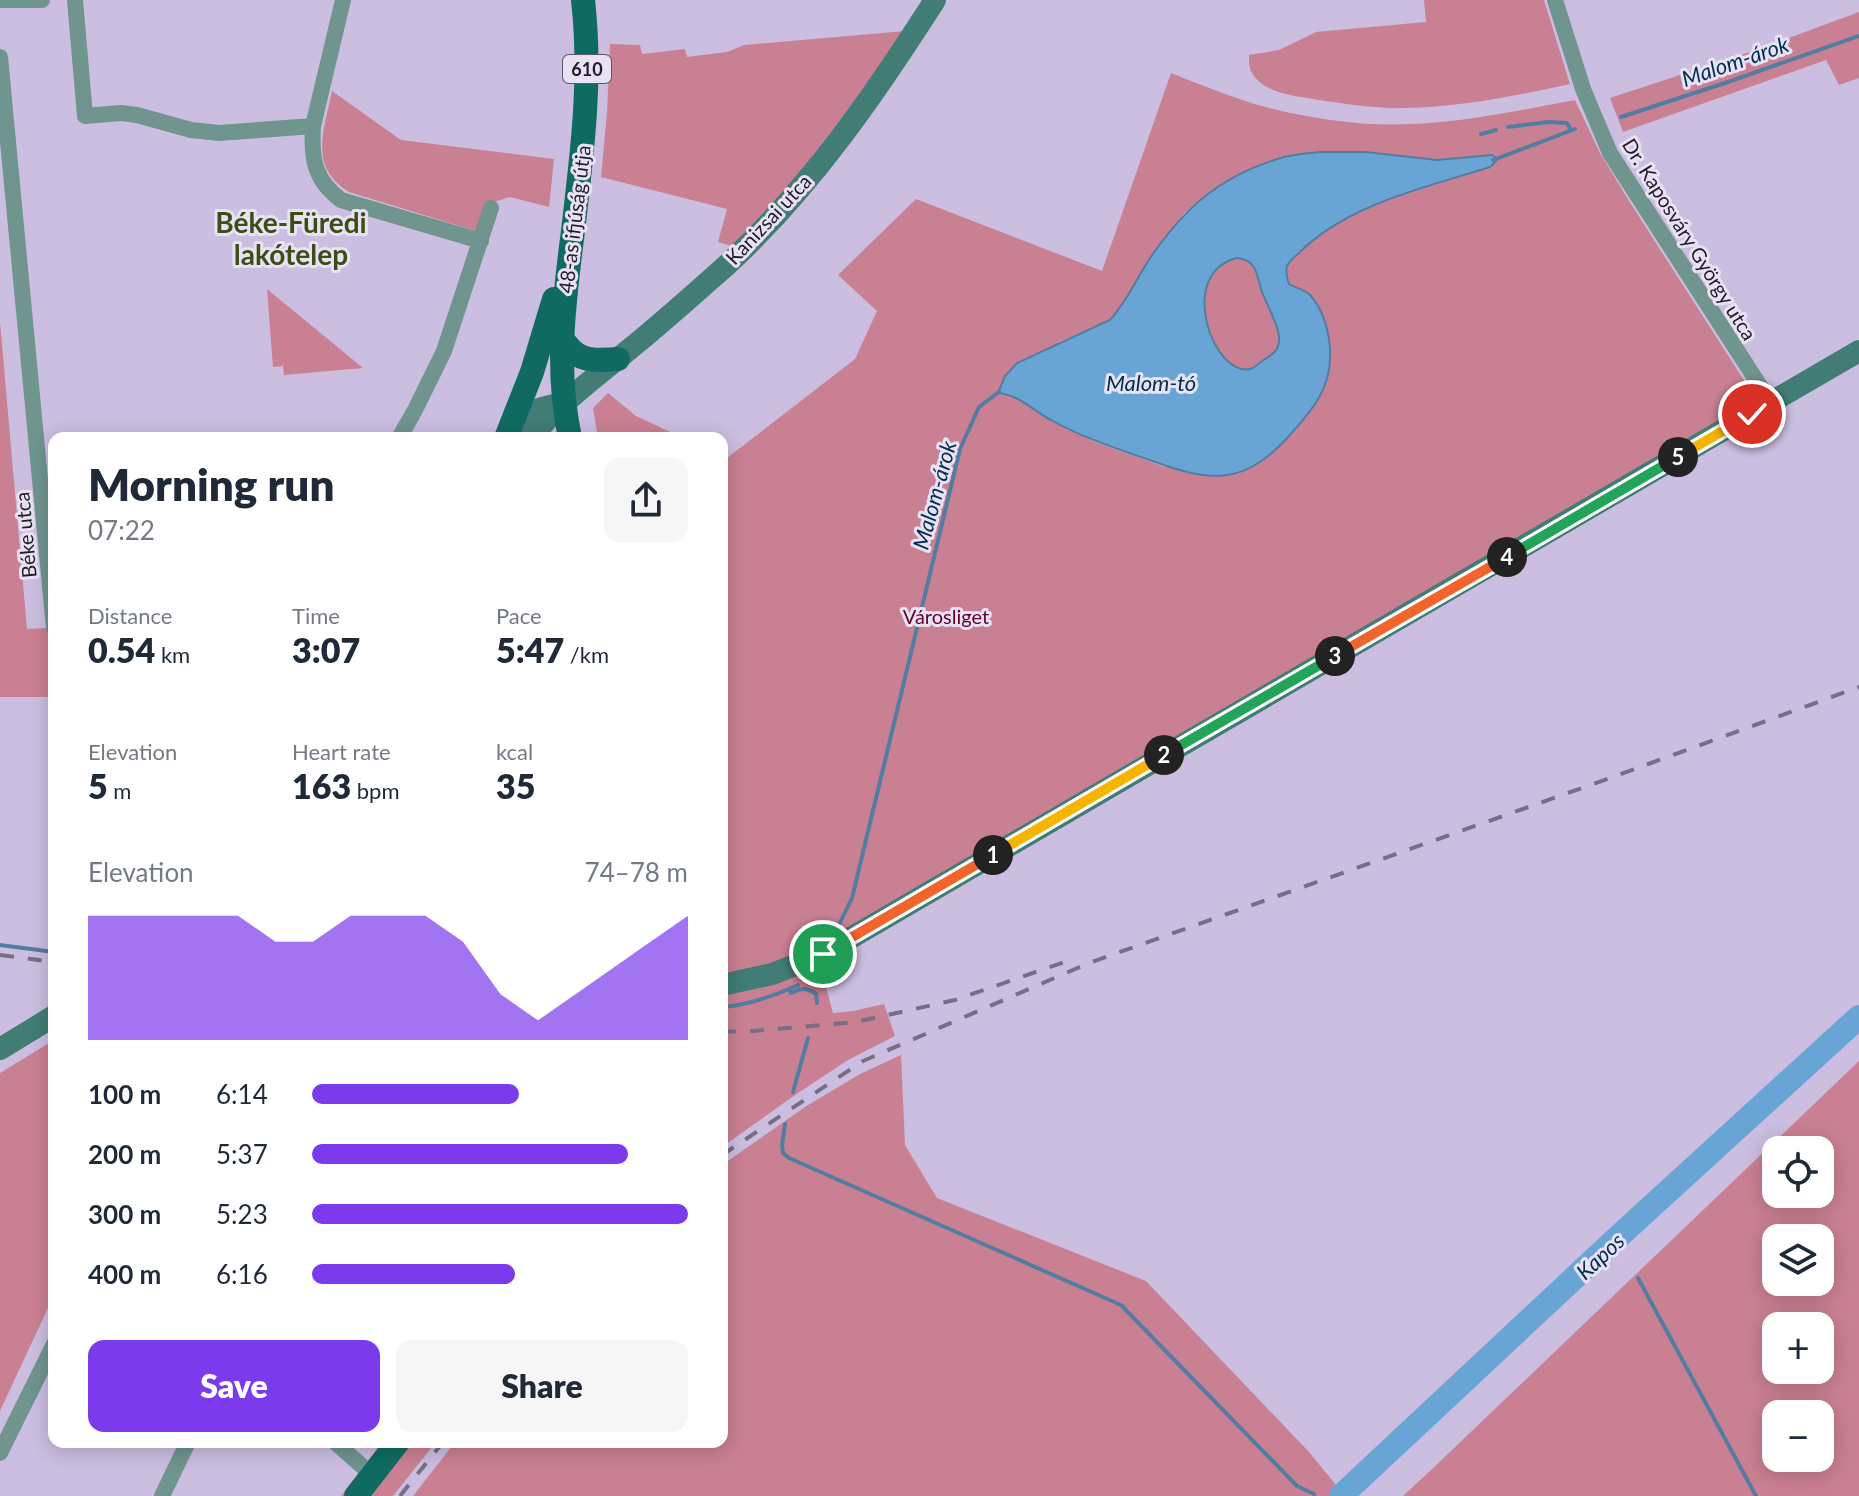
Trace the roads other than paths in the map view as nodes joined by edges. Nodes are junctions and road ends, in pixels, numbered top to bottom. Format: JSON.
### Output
{"nodes":[{"id":1,"x":0,"y":0,"type":"edge"},
{"id":2,"x":42,"y":0,"type":"edge"},
{"id":3,"x":75,"y":0,"type":"edge"},
{"id":4,"x":343,"y":0,"type":"edge"},
{"id":5,"x":583,"y":0,"type":"edge"},
{"id":6,"x":935,"y":0,"type":"edge"},
{"id":7,"x":1555,"y":0,"type":"edge"},
{"id":8,"x":0,"y":57,"type":"edge"},
{"id":9,"x":0,"y":64,"type":"edge"},
{"id":10,"x":313,"y":126,"type":"junction"},
{"id":11,"x":491,"y":208,"type":"dead end"},
{"id":12,"x":573,"y":227,"type":"junction"},
{"id":13,"x":481,"y":241,"type":"junction"},
{"id":14,"x":561,"y":336,"type":"junction"},
{"id":15,"x":1859,"y":351,"type":"edge"},
{"id":16,"x":618,"y":359,"type":"junction"},
{"id":17,"x":564,"y":403,"type":"junction"},
{"id":18,"x":1771,"y":403,"type":"junction"},
{"id":19,"x":402,"y":432,"type":"edge"},
{"id":20,"x":508,"y":432,"type":"edge"},
{"id":21,"x":511,"y":432,"type":"edge"},
{"id":22,"x":537,"y":432,"type":"edge"},
{"id":23,"x":569,"y":432,"type":"edge"},
{"id":24,"x":48,"y":565,"type":"edge"},
{"id":25,"x":728,"y":984,"type":"edge"},
{"id":26,"x":48,"y":1020,"type":"edge"},
{"id":27,"x":0,"y":1049,"type":"edge"},
{"id":28,"x":48,"y":1358,"type":"edge"},
{"id":29,"x":185,"y":1448,"type":"edge"},
{"id":30,"x":342,"y":1448,"type":"edge"},
{"id":31,"x":393,"y":1448,"type":"edge"},
{"id":32,"x":0,"y":1453,"type":"edge"},
{"id":33,"x":372,"y":1475,"type":"junction"},
{"id":34,"x":162,"y":1496,"type":"edge"},
{"id":35,"x":356,"y":1496,"type":"edge"}],
"edges":[{"from":1,"to":2,"type":"street"},
{"from":3,"to":10,"type":"street"},
{"from":4,"to":10,"type":"street"},
{"from":5,"to":12,"type":"main road","name":"48-as ifjúság útja","number":"610"},
{"from":6,"to":16,"type":"street","name":"Kanizsai utca"},
{"from":7,"to":18,"type":"street","name":"Dr. Kaposváry György utca"},
{"from":8,"to":9,"type":"street","name":"Béke utca"},
{"from":9,"to":24,"type":"street","name":"Béke utca"},
{"from":10,"to":13,"type":"street"},
{"from":11,"to":13,"type":"street"},
{"from":12,"to":14,"type":"main road","name":"48-as ifjúság útja","number":"610"},
{"from":12,"to":20,"type":"main road"},
{"from":13,"to":19,"type":"street"},
{"from":14,"to":16,"type":"main road"},
{"from":14,"to":17,"type":"main road","name":"48-as ifjúság útja","number":"610"},
{"from":15,"to":18,"type":"street"},
{"from":16,"to":17,"type":"street","name":"Kanizsai utca"},
{"from":17,"to":21,"type":"street","name":"Kanizsai utca"},
{"from":17,"to":22,"type":"street","name":"Kanizsai utca"},
{"from":17,"to":23,"type":"main road","name":"48-as ifjúság útja","number":"610"},
{"from":18,"to":25,"type":"street"},
{"from":26,"to":27,"type":"street"},
{"from":28,"to":32,"type":"street"},
{"from":29,"to":34,"type":"street"},
{"from":30,"to":33,"type":"street"},
{"from":31,"to":33,"type":"main road"},
{"from":33,"to":35,"type":"main road"}]}
